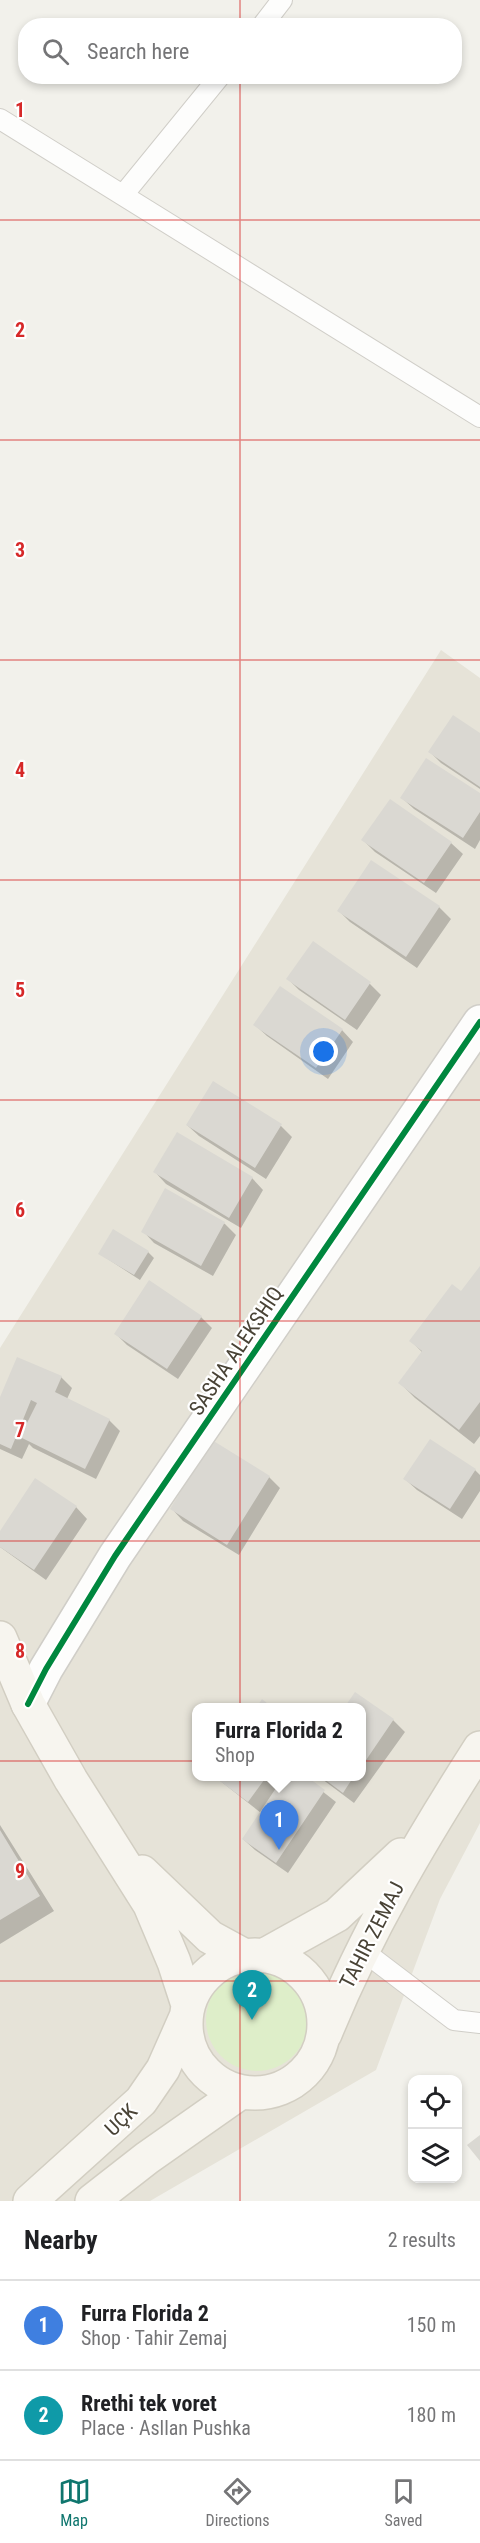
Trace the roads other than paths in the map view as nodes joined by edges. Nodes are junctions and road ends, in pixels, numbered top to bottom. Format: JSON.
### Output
{"nodes":[{"id":1,"x":282,"y":0,"type":"edge"},
{"id":2,"x":268,"y":18,"type":"edge"},
{"id":3,"x":213,"y":84,"type":"edge"},
{"id":4,"x":0,"y":119,"type":"edge"},
{"id":5,"x":123,"y":195,"type":"junction"},
{"id":6,"x":480,"y":417,"type":"edge"},
{"id":7,"x":480,"y":1022,"type":"edge"},
{"id":8,"x":0,"y":1638,"type":"edge"},
{"id":9,"x":28,"y":1704,"type":"junction"},
{"id":10,"x":480,"y":1748,"type":"edge"},
{"id":11,"x":430,"y":1826,"type":"junction"},
{"id":12,"x":113,"y":1843,"type":"junction"},
{"id":13,"x":362,"y":1950,"type":"junction"},
{"id":14,"x":254,"y":1955,"type":"junction"},
{"id":15,"x":187,"y":2011,"type":"junction"},
{"id":16,"x":480,"y":2023,"type":"edge"},
{"id":17,"x":320,"y":2047,"type":"junction"},
{"id":18,"x":241,"y":2092,"type":"junction"},
{"id":19,"x":104,"y":2196,"type":"edge"},
{"id":20,"x":30,"y":2201,"type":"edge"}],
"edges":[{"from":1,"to":2,"type":"lane"},
{"from":3,"to":5,"type":"lane"},
{"from":4,"to":5,"type":"lane"},
{"from":5,"to":6,"type":"lane"},
{"from":7,"to":9,"type":"street","name":"SASHA ALEKSHIQ"},
{"from":8,"to":9,"type":"main road"},
{"from":9,"to":12,"type":"main road"},
{"from":10,"to":11,"type":"main road","name":"TAHIR ZEMAJ"},
{"from":11,"to":13,"type":"main road","name":"TAHIR ZEMAJ"},
{"from":11,"to":14,"type":"main road","name":"TAHIR ZEMAJ"},
{"from":12,"to":14,"type":"main road"},
{"from":12,"to":15,"type":"main road"},
{"from":13,"to":16,"type":"lane"},
{"from":13,"to":17,"type":"main road","name":"TAHIR ZEMAJ"},
{"from":14,"to":15,"type":"main road"},
{"from":14,"to":17,"type":"main road"},
{"from":15,"to":18,"type":"main road"},
{"from":15,"to":20,"type":"main road","name":"UÇK"},
{"from":17,"to":18,"type":"main road"},
{"from":18,"to":19,"type":"main road"}]}
